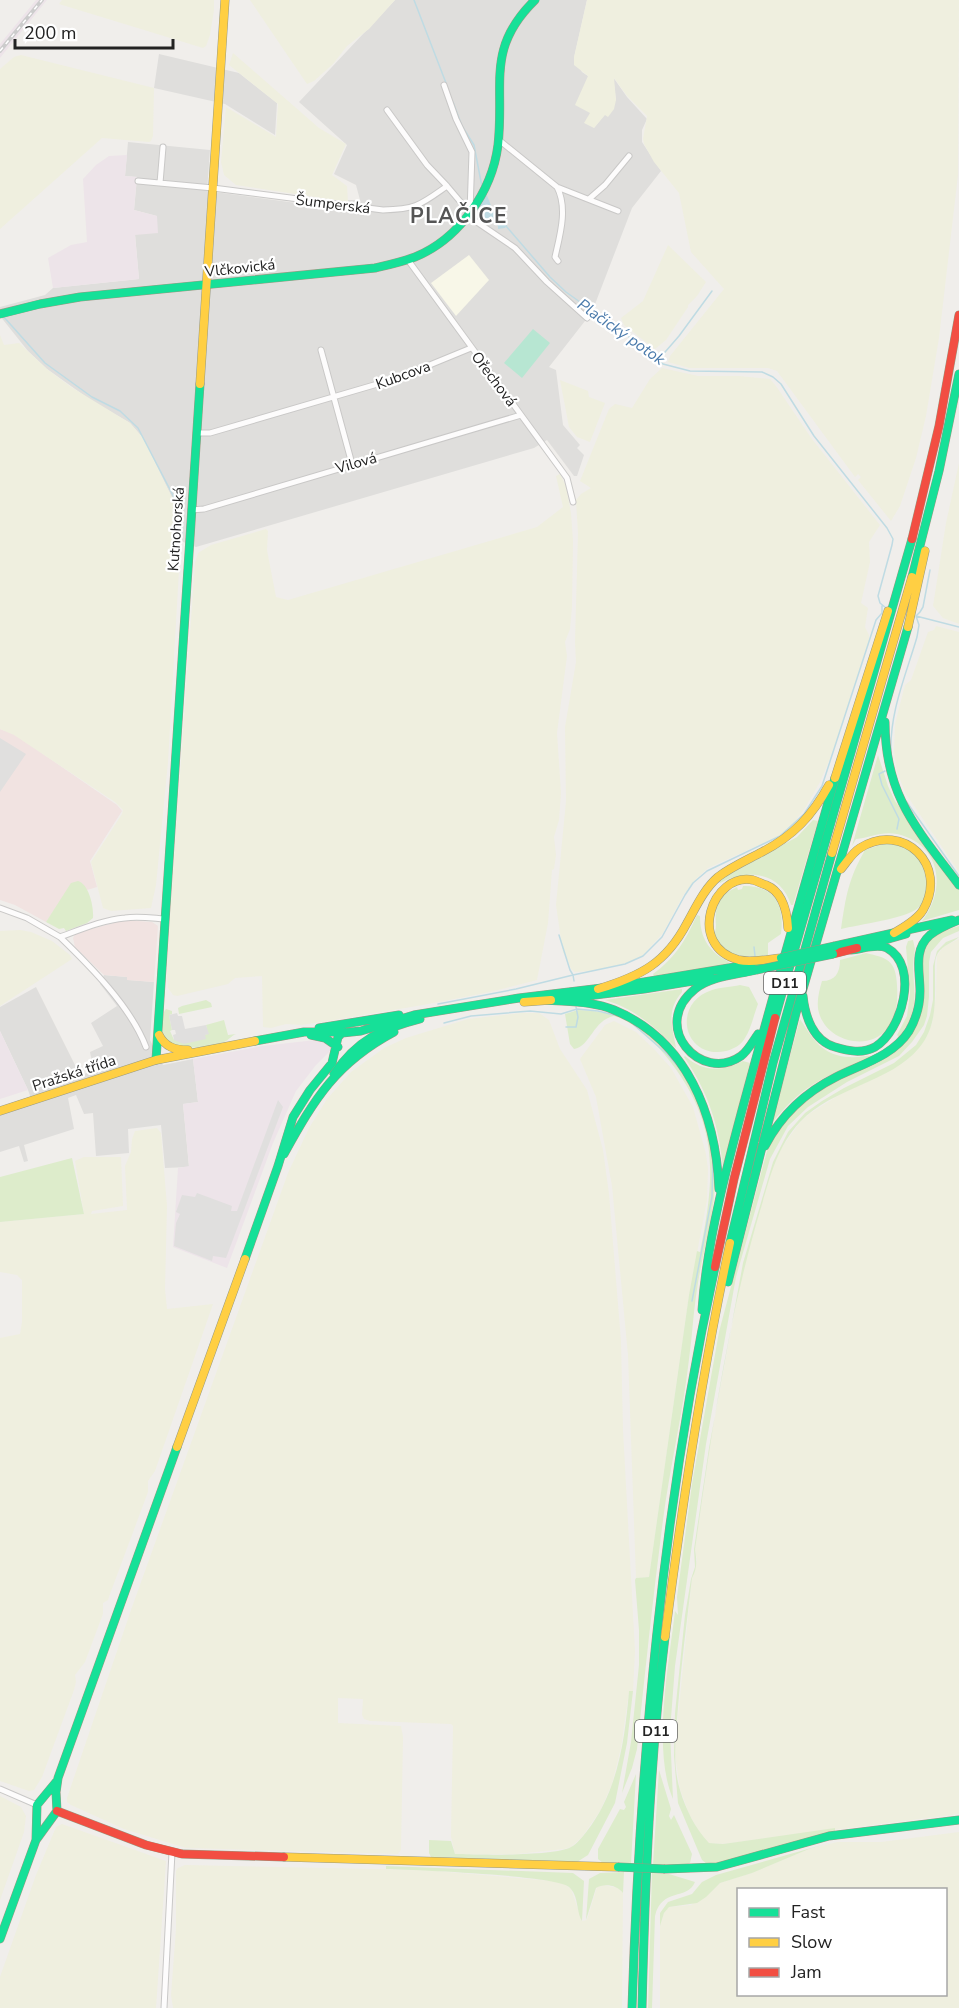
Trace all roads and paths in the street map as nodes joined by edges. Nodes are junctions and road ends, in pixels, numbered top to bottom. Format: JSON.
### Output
{"nodes":[{"id":1,"x":225,"y":0,"type":"edge"},
{"id":2,"x":535,"y":0,"type":"edge"},
{"id":3,"x":444,"y":85,"type":"dead end"},
{"id":4,"x":387,"y":110,"type":"dead end"},
{"id":5,"x":499,"y":140,"type":"junction"},
{"id":6,"x":163,"y":147,"type":"dead end"},
{"id":7,"x":629,"y":156,"type":"dead end"},
{"id":8,"x":138,"y":181,"type":"dead end"},
{"id":9,"x":160,"y":183,"type":"junction"},
{"id":10,"x":447,"y":186,"type":"junction"},
{"id":11,"x":557,"y":187,"type":"junction"},
{"id":12,"x":213,"y":188,"type":"junction"},
{"id":13,"x":589,"y":199,"type":"junction"},
{"id":14,"x":618,"y":211,"type":"dead end"},
{"id":15,"x":469,"y":214,"type":"junction"},
{"id":16,"x":408,"y":260,"type":"junction"},
{"id":17,"x":558,"y":261,"type":"dead end"},
{"id":18,"x":207,"y":285,"type":"junction"},
{"id":19,"x":3,"y":313,"type":"edge"},
{"id":20,"x":959,"y":315,"type":"edge"},
{"id":21,"x":587,"y":318,"type":"dead end"},
{"id":22,"x":471,"y":348,"type":"junction"},
{"id":23,"x":321,"y":350,"type":"dead end"},
{"id":24,"x":959,"y":374,"type":"edge"},
{"id":25,"x":334,"y":398,"type":"junction"},
{"id":26,"x":521,"y":415,"type":"junction"},
{"id":27,"x":197,"y":433,"type":"junction"},
{"id":28,"x":352,"y":464,"type":"junction"},
{"id":29,"x":938,"y":479,"type":"junction"},
{"id":30,"x":573,"y":502,"type":"dead end"},
{"id":31,"x":191,"y":510,"type":"junction"},
{"id":32,"x":887,"y":622,"type":"junction"},
{"id":33,"x":904,"y":626,"type":"junction"},
{"id":34,"x":888,"y":699,"type":"junction"},
{"id":35,"x":840,"y":762,"type":"junction"},
{"id":36,"x":833,"y":884,"type":"junction"},
{"id":37,"x":959,"y":885,"type":"edge"},
{"id":38,"x":0,"y":908,"type":"edge"},
{"id":39,"x":164,"y":919,"type":"junction"},
{"id":40,"x":959,"y":919,"type":"edge"},
{"id":41,"x":927,"y":926,"type":"junction"},
{"id":42,"x":894,"y":933,"type":"junction"},
{"id":43,"x":60,"y":937,"type":"junction"},
{"id":44,"x":788,"y":942,"type":"junction"},
{"id":45,"x":834,"y":950,"type":"junction"},
{"id":46,"x":851,"y":950,"type":"junction"},
{"id":47,"x":758,"y":964,"type":"junction"},
{"id":48,"x":805,"y":982,"type":"junction"},
{"id":49,"x":598,"y":989,"type":"junction"},
{"id":50,"x":546,"y":1000,"type":"junction"},
{"id":51,"x":769,"y":1009,"type":"junction"},
{"id":52,"x":434,"y":1014,"type":"junction"},
{"id":53,"x":158,"y":1028,"type":"junction"},
{"id":54,"x":347,"y":1033,"type":"junction"},
{"id":55,"x":295,"y":1034,"type":"junction"},
{"id":56,"x":337,"y":1046,"type":"junction"},
{"id":57,"x":146,"y":1047,"type":"dead end"},
{"id":58,"x":208,"y":1049,"type":"junction"},
{"id":59,"x":353,"y":1049,"type":"junction"},
{"id":60,"x":156,"y":1060,"type":"junction"},
{"id":61,"x":334,"y":1074,"type":"junction"},
{"id":62,"x":0,"y":1111,"type":"edge"},
{"id":63,"x":278,"y":1166,"type":"junction"},
{"id":64,"x":757,"y":1168,"type":"junction"},
{"id":65,"x":714,"y":1230,"type":"junction"},
{"id":66,"x":713,"y":1330,"type":"junction"},
{"id":67,"x":700,"y":1348,"type":"junction"},
{"id":68,"x":58,"y":1778,"type":"junction"},
{"id":69,"x":0,"y":1789,"type":"edge"},
{"id":70,"x":56,"y":1802,"type":"junction"},
{"id":71,"x":39,"y":1805,"type":"junction"},
{"id":72,"x":55,"y":1814,"type":"junction"},
{"id":73,"x":959,"y":1820,"type":"edge"},
{"id":74,"x":36,"y":1840,"type":"junction"},
{"id":75,"x":172,"y":1852,"type":"junction"},
{"id":76,"x":0,"y":1939,"type":"edge"},
{"id":77,"x":164,"y":2008,"type":"edge"},
{"id":78,"x":632,"y":2008,"type":"edge"},
{"id":79,"x":642,"y":2008,"type":"edge"}],
"edges":[{"from":1,"to":12,"type":"main road","name":"Kutnohorská"},
{"from":2,"to":5,"type":"main road","name":"Vlčkovická"},
{"from":3,"to":15,"type":"street"},
{"from":4,"to":10,"type":"street"},
{"from":5,"to":11,"type":"street"},
{"from":5,"to":15,"type":"main road","name":"Vlčkovická"},
{"from":6,"to":9,"type":"street"},
{"from":7,"to":13,"type":"street"},
{"from":8,"to":9,"type":"street","name":"Šumperská"},
{"from":9,"to":12,"type":"street","name":"Šumperská"},
{"from":10,"to":12,"type":"street","name":"Šumperská"},
{"from":10,"to":15,"type":"street"},
{"from":11,"to":13,"type":"street"},
{"from":11,"to":17,"type":"street"},
{"from":12,"to":18,"type":"main road","name":"Kutnohorská"},
{"from":13,"to":14,"type":"street"},
{"from":15,"to":16,"type":"main road","name":"Vlčkovická"},
{"from":15,"to":21,"type":"street"},
{"from":16,"to":18,"type":"main road","name":"Vlčkovická"},
{"from":16,"to":22,"type":"street","name":"Ořechová"},
{"from":18,"to":19,"type":"main road","name":"Vlčkovická"},
{"from":18,"to":27,"type":"main road","name":"Kutnohorská"},
{"from":20,"to":32,"type":"main road"},
{"from":22,"to":25,"type":"street","name":"Kubcova"},
{"from":22,"to":26,"type":"street","name":"Ořechová"},
{"from":23,"to":25,"type":"street"},
{"from":24,"to":29,"type":"main road","number":"D11"},
{"from":25,"to":27,"type":"street","name":"Kubcova"},
{"from":25,"to":28,"type":"street"},
{"from":26,"to":28,"type":"street","name":"Vilová"},
{"from":26,"to":30,"type":"street","name":"Ořechová"},
{"from":27,"to":31,"type":"main road","name":"Kutnohorská"},
{"from":28,"to":31,"type":"street","name":"Vilová"},
{"from":29,"to":33,"type":"main road","number":"D11"},
{"from":29,"to":33,"type":"main road","number":"D11"},
{"from":31,"to":39,"type":"main road","name":"Kutnohorská"},
{"from":32,"to":35,"type":"main road"},
{"from":32,"to":67,"type":"main road","number":"D11"},
{"from":33,"to":34,"type":"main road","number":"D11"},
{"from":33,"to":66,"type":"main road","number":"D11"},
{"from":34,"to":36,"type":"main road","number":"D11"},
{"from":34,"to":37,"type":"main road"},
{"from":35,"to":44,"type":"main road"},
{"from":35,"to":49,"type":"main road"},
{"from":36,"to":42,"type":"main road"},
{"from":36,"to":48,"type":"main road","number":"D11"},
{"from":38,"to":43,"type":"street"},
{"from":39,"to":43,"type":"street"},
{"from":39,"to":53,"type":"main road","name":"Kutnohorská"},
{"from":40,"to":41,"type":"main road"},
{"from":40,"to":64,"type":"main road"},
{"from":41,"to":42,"type":"main road"},
{"from":41,"to":46,"type":"main road"},
{"from":42,"to":45,"type":"main road"},
{"from":43,"to":57,"type":"street"},
{"from":44,"to":47,"type":"main road"},
{"from":44,"to":51,"type":"main road"},
{"from":45,"to":46,"type":"main road"},
{"from":45,"to":47,"type":"main road","bridge":true},
{"from":45,"to":47,"type":"main road","bridge":true},
{"from":46,"to":48,"type":"main road"},
{"from":47,"to":49,"type":"main road"},
{"from":47,"to":50,"type":"main road"},
{"from":47,"to":51,"type":"main road"},
{"from":48,"to":64,"type":"main road"},
{"from":49,"to":52,"type":"main road"},
{"from":50,"to":52,"type":"main road"},
{"from":50,"to":65,"type":"main road"},
{"from":51,"to":65,"type":"main road"},
{"from":52,"to":54,"type":"main road"},
{"from":52,"to":55,"type":"main road"},
{"from":52,"to":59,"type":"main road"},
{"from":52,"to":61,"type":"main road"},
{"from":53,"to":58,"type":"main road"},
{"from":53,"to":60,"type":"main road","name":"Kutnohorská"},
{"from":54,"to":55,"type":"main road"},
{"from":54,"to":56,"type":"main road"},
{"from":54,"to":59,"type":"main road"},
{"from":55,"to":56,"type":"main road"},
{"from":55,"to":58,"type":"main road"},
{"from":56,"to":59,"type":"main road"},
{"from":56,"to":63,"type":"main road"},
{"from":58,"to":60,"type":"main road","name":"Pražská třída"},
{"from":59,"to":61,"type":"main road"},
{"from":60,"to":62,"type":"main road","name":"Pražská třída"},
{"from":61,"to":63,"type":"main road"},
{"from":63,"to":68,"type":"main road"},
{"from":64,"to":66,"type":"main road"},
{"from":65,"to":67,"type":"main road"},
{"from":66,"to":79,"type":"main road","number":"D11"},
{"from":67,"to":78,"type":"main road","number":"D11"},
{"from":68,"to":70,"type":"main road"},
{"from":68,"to":71,"type":"main road"},
{"from":69,"to":71,"type":"street"},
{"from":70,"to":71,"type":"main road"},
{"from":70,"to":72,"type":"main road"},
{"from":71,"to":72,"type":"main road"},
{"from":71,"to":74,"type":"main road"},
{"from":72,"to":74,"type":"main road"},
{"from":72,"to":75,"type":"main road"},
{"from":73,"to":75,"type":"main road","bridge":true},
{"from":74,"to":76,"type":"main road"},
{"from":75,"to":77,"type":"street"}]}
